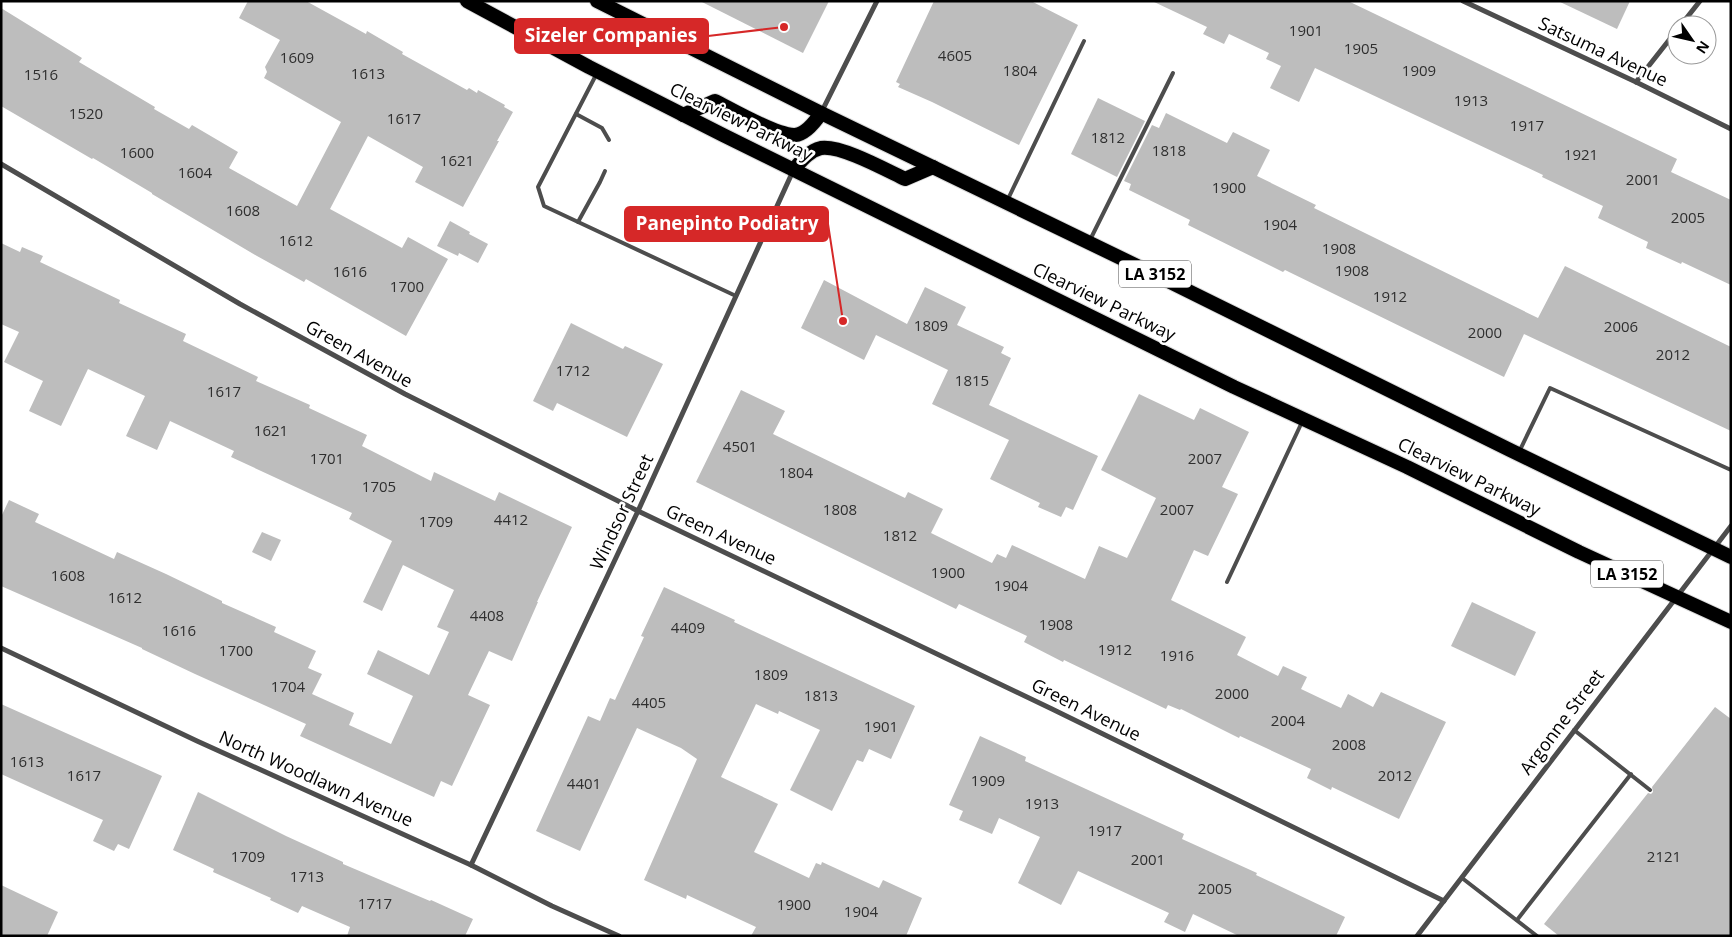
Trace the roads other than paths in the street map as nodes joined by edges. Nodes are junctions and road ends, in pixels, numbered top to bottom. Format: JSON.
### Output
{"nodes":[{"id":1,"x":466,"y":1,"type":"edge"},
{"id":2,"x":597,"y":1,"type":"edge"},
{"id":3,"x":877,"y":1,"type":"edge"},
{"id":4,"x":1463,"y":1,"type":"edge"},
{"id":5,"x":1700,"y":1,"type":"edge"},
{"id":6,"x":1689,"y":15,"type":"edge"},
{"id":7,"x":1084,"y":41,"type":"dead end"},
{"id":8,"x":1667,"y":43,"type":"edge"},
{"id":9,"x":598,"y":72,"type":"junction"},
{"id":10,"x":1173,"y":73,"type":"dead end"},
{"id":11,"x":1636,"y":82,"type":"junction"},
{"id":12,"x":821,"y":113,"type":"junction"},
{"id":13,"x":576,"y":114,"type":"junction"},
{"id":14,"x":683,"y":115,"type":"junction"},
{"id":15,"x":1731,"y":129,"type":"edge"},
{"id":16,"x":609,"y":140,"type":"dead end"},
{"id":17,"x":1,"y":164,"type":"edge"},
{"id":18,"x":933,"y":167,"type":"junction"},
{"id":19,"x":794,"y":169,"type":"junction"},
{"id":20,"x":605,"y":170,"type":"dead end"},
{"id":21,"x":1006,"y":202,"type":"junction"},
{"id":22,"x":578,"y":222,"type":"junction"},
{"id":23,"x":1089,"y":242,"type":"junction"},
{"id":24,"x":736,"y":296,"type":"junction"},
{"id":25,"x":1304,"y":420,"type":"junction"},
{"id":26,"x":1518,"y":454,"type":"junction"},
{"id":27,"x":1731,"y":470,"type":"edge"},
{"id":28,"x":638,"y":511,"type":"junction"},
{"id":29,"x":1731,"y":526,"type":"edge"},
{"id":30,"x":1713,"y":548,"type":"junction"},
{"id":31,"x":1731,"y":557,"type":"edge"},
{"id":32,"x":1227,"y":582,"type":"dead end"},
{"id":33,"x":1675,"y":597,"type":"junction"},
{"id":34,"x":1731,"y":622,"type":"edge"},
{"id":35,"x":1,"y":648,"type":"edge"},
{"id":36,"x":1574,"y":730,"type":"junction"},
{"id":37,"x":1631,"y":774,"type":"junction"},
{"id":38,"x":1650,"y":790,"type":"dead end"},
{"id":39,"x":471,"y":865,"type":"junction"},
{"id":40,"x":1462,"y":878,"type":"junction"},
{"id":41,"x":1444,"y":901,"type":"junction"},
{"id":42,"x":1517,"y":920,"type":"junction"},
{"id":43,"x":619,"y":936,"type":"edge"},
{"id":44,"x":1416,"y":936,"type":"edge"},
{"id":45,"x":1537,"y":936,"type":"edge"}],
"edges":[{"from":1,"to":9,"type":"highway","name":"Clearview Parkway","number":"LA 3152"},
{"from":2,"to":12,"type":"highway","number":"LA 3152"},
{"from":3,"to":12,"type":"street"},
{"from":4,"to":11,"type":"street","name":"Satsuma Avenue"},
{"from":5,"to":6,"type":"street"},
{"from":7,"to":21,"type":"lane"},
{"from":8,"to":11,"type":"street"},
{"from":9,"to":13,"type":"lane"},
{"from":9,"to":14,"type":"highway","name":"Clearview Parkway","number":"LA 3152"},
{"from":10,"to":23,"type":"lane"},
{"from":11,"to":15,"type":"street","name":"Satsuma Avenue"},
{"from":12,"to":14,"type":"highway"},
{"from":12,"to":18,"type":"highway","number":"LA 3152"},
{"from":13,"to":16,"type":"lane"},
{"from":13,"to":22,"type":"lane"},
{"from":14,"to":19,"type":"highway","name":"Clearview Parkway","number":"LA 3152"},
{"from":17,"to":28,"type":"street","name":"Green Avenue"},
{"from":18,"to":19,"type":"highway"},
{"from":18,"to":21,"type":"highway","number":"LA 3152"},
{"from":19,"to":24,"type":"street","name":"Windsor Street"},
{"from":19,"to":25,"type":"highway","name":"Clearview Parkway","number":"LA 3152"},
{"from":20,"to":22,"type":"lane"},
{"from":21,"to":23,"type":"highway","number":"LA 3152"},
{"from":22,"to":24,"type":"lane"},
{"from":23,"to":26,"type":"highway","number":"LA 3152"},
{"from":24,"to":28,"type":"street","name":"Windsor Street"},
{"from":25,"to":32,"type":"lane"},
{"from":25,"to":33,"type":"highway","name":"Clearview Parkway","number":"LA 3152"},
{"from":26,"to":27,"type":"lane"},
{"from":26,"to":30,"type":"highway","number":"LA 3152"},
{"from":28,"to":39,"type":"street","name":"Windsor Street"},
{"from":28,"to":41,"type":"street","name":"Green Avenue"},
{"from":29,"to":30,"type":"street","name":"Argonne Street"},
{"from":30,"to":31,"type":"highway","number":"LA 3152"},
{"from":30,"to":33,"type":"street","name":"Argonne Street"},
{"from":33,"to":34,"type":"highway","name":"Clearview Parkway","number":"LA 3152"},
{"from":33,"to":36,"type":"street","name":"Argonne Street"},
{"from":35,"to":39,"type":"street","name":"North Woodlawn Avenue"},
{"from":36,"to":37,"type":"lane"},
{"from":36,"to":40,"type":"street","name":"Argonne Street"},
{"from":37,"to":38,"type":"lane"},
{"from":37,"to":42,"type":"lane"},
{"from":39,"to":43,"type":"street","name":"North Woodlawn Avenue"},
{"from":40,"to":41,"type":"street","name":"Argonne Street"},
{"from":40,"to":42,"type":"lane"},
{"from":41,"to":44,"type":"street","name":"Argonne Street"},
{"from":42,"to":45,"type":"lane"}]}
